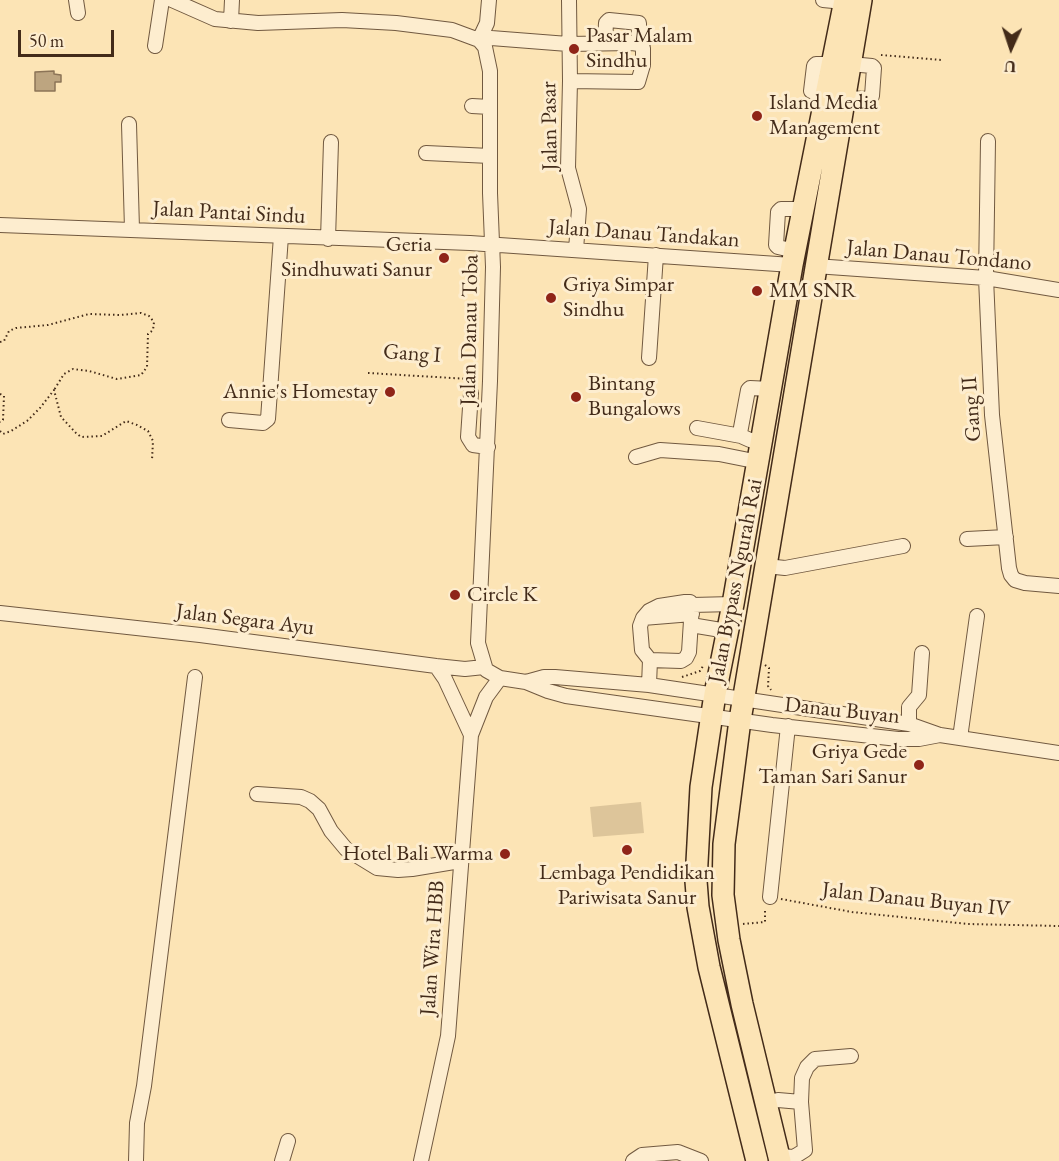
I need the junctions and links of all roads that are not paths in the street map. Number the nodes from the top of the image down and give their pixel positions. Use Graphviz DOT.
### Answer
graph roads {
  1 [pos="162,0"];
  2 [pos="172,0"];
  3 [pos="232,0"];
  4 [pos="489,0"];
  5 [pos="569,0"];
  6 [pos="823,0"];
  7 [pos="850,1"];
  8 [pos="231,21"];
  9 [pos="479,40"];
  10 [pos="604,43"];
  11 [pos="568,44"];
  12 [pos="639,44"];
  13 [pos="154,46"];
  14 [pos="844,60"];
  15 [pos="570,81"];
  16 [pos="835,96"];
  17 [pos="472,106"];
  18 [pos="490,107"];
  19 [pos="129,124"];
  20 [pos="988,141"];
  21 [pos="331,142"];
  22 [pos="426,153"];
  23 [pos="490,156"];
  24 [pos="0,225"];
  25 [pos="132,229"];
  26 [pos="280,237"];
  27 [pos="328,239"];
  28 [pos="493,245"];
  29 [pos="576,250"];
  30 [pos="656,255"];
  31 [pos="793,258"];
  32 [pos="814,266"];
  33 [pos="986,278"];
  34 [pos="1059,290"];
  35 [pos="650,358"];
  36 [pos="771,389"];
  37 [pos="471,393"];
  38 [pos="229,420"];
  39 [pos="697,428"];
  40 [pos="741,436"];
  41 [pos="488,447"];
  42 [pos="760,452"];
  43 [pos="636,457"];
  44 [pos="1006,537"];
  45 [pos="966,539"];
  46 [pos="903,546"];
  47 [pos="765,566"];
  48 [pos="1059,586"];
  49 [pos="734,604"];
  50 [pos="0,614"];
  51 [pos="692,614"];
  52 [pos="977,616"];
  53 [pos="727,631"];
  54 [pos="922,653"];
  55 [pos="650,660"];
  56 [pos="436,666"];
  57 [pos="484,667"];
  58 [pos="195,677"];
  59 [pos="500,678"];
  60 [pos="526,682"];
  61 [pos="649,685"];
  62 [pos="715,694"];
  63 [pos="744,698"];
  64 [pos="711,716"];
  65 [pos="740,720"];
  66 [pos="909,724"];
  67 [pos="788,726"];
  68 [pos="471,735"];
  69 [pos="940,735"];
  70 [pos="960,738"];
  71 [pos="1059,753"];
  72 [pos="257,794"];
  73 [pos="460,861"];
  74 [pos="770,897"];
  75 [pos="742,1004"];
  76 [pos="719,1010"];
  77 [pos="851,1056"];
  78 [pos="801,1102"];
  79 [pos="766,1103"];
  80 [pos="288,1141"];
  81 [pos="780,1159"];
  82 [pos="136,1161"];
  83 [pos="282,1161"];
  84 [pos="421,1161"];
  85 [pos="633,1161"];
  86 [pos="701,1161"];
  87 [pos="757,1161"];
  1 -- 13 [label="street"];
  2 -- 8 [label="street"];
  3 -- 8 [label="street"];
  4 -- 9 [label="street"];
  5 -- 11 [label="street, Jalan Pasar"];
  6 -- 7 [label="street"];
  7 -- 14 [label="highway, Jalan Bypass Ngurah Rai"];
  8 -- 9 [label="street"];
  9 -- 11 [label="street"];
  9 -- 18 [label="street, Jalan Danau Toba"];
  10 -- 11 [label="street"];
  10 -- 12 [label="street"];
  10 -- 12 [label="street"];
  11 -- 15 [label="street, Jalan Pasar"];
  12 -- 15 [label="street"];
  14 -- 16 [label="highway, Jalan Bypass Ngurah Rai"];
  14 -- 16 [label="street"];
  15 -- 29 [label="street, Jalan Pasar"];
  16 -- 31 [label="highway, Jalan Bypass Ngurah Rai"];
  16 -- 32 [label="highway, Jalan Bypass Ngurah Rai"];
  17 -- 18 [label="street"];
  18 -- 23 [label="street, Jalan Danau Toba"];
  19 -- 25 [label="street"];
  20 -- 33 [label="street, Gang II"];
  21 -- 27 [label="street"];
  22 -- 23 [label="street"];
  23 -- 28 [label="street, Jalan Danau Toba"];
  24 -- 25 [label="street, Jalan Pantai Sindu"];
  25 -- 26 [label="street, Jalan Pantai Sindu"];
  26 -- 27 [label="street, Jalan Pantai Sindu"];
  26 -- 38 [label="street"];
  27 -- 28 [label="street, Jalan Pantai Sindu"];
  28 -- 29 [label="street, Jalan Danau Tandakan"];
  28 -- 41 [label="street, Jalan Danau Toba"];
  29 -- 30 [label="street, Jalan Danau Tandakan"];
  30 -- 31 [label="street, Jalan Danau Tandakan"];
  30 -- 35 [label="street"];
  31 -- 36 [label="highway, Jalan Bypass Ngurah Rai"];
  32 -- 33 [label="street, Jalan Danau Tondano"];
  32 -- 47 [label="highway, Jalan Bypass Ngurah Rai"];
  33 -- 34 [label="street, Jalan Danau Tondano"];
  33 -- 44 [label="street, Gang II"];
  36 -- 40 [label="street"];
  36 -- 42 [label="highway, Jalan Bypass Ngurah Rai"];
  37 -- 41 [label="street"];
  39 -- 40 [label="street"];
  40 -- 42 [label="street"];
  41 -- 57 [label="street, Jalan Danau Toba"];
  42 -- 43 [label="street"];
  42 -- 49 [label="highway, Jalan Bypass Ngurah Rai"];
  44 -- 45 [label="street"];
  44 -- 48 [label="street"];
  46 -- 47 [label="street"];
  47 -- 63 [label="highway, Jalan Bypass Ngurah Rai"];
  49 -- 51 [label="street"];
  49 -- 53 [label="highway, Jalan Bypass Ngurah Rai"];
  50 -- 56 [label="street, Jalan Segara Ayu"];
  51 -- 53 [label="street"];
  51 -- 55 [label="street"];
  51 -- 55 [label="street"];
  52 -- 70 [label="street"];
  53 -- 62 [label="highway, Jalan Bypass Ngurah Rai"];
  54 -- 66 [label="street"];
  55 -- 61 [label="street"];
  56 -- 57 [label="street, Jalan Segara Ayu"];
  56 -- 68 [label="street, Jalan Wira HBB"];
  57 -- 59 [label="street"];
  58 -- 82 [label="street"];
  59 -- 60 [label="street"];
  59 -- 68 [label="street, Jalan Wira HBB"];
  60 -- 61 [label="street"];
  60 -- 64 [label="street"];
  61 -- 62 [label="street"];
  62 -- 63 [label="street"];
  62 -- 64 [label="highway, Jalan Bypass Ngurah Rai"];
  63 -- 65 [label="highway, Jalan Bypass Ngurah Rai"];
  63 -- 66 [label="street, Danau Buyan"];
  64 -- 65 [label="street"];
  64 -- 76 [label="highway, Jalan Bypass Ngurah Rai"];
  65 -- 67 [label="street, Danau Buyan"];
  65 -- 75 [label="highway, Jalan Bypass Ngurah Rai"];
  66 -- 69 [label="street, Danau Buyan"];
  67 -- 69 [label="street, Danau Buyan"];
  67 -- 74 [label="street"];
  68 -- 73 [label="street, Jalan Wira HBB"];
  69 -- 70 [label="street, Danau Buyan"];
  70 -- 71 [label="street, Danau Buyan"];
  72 -- 73 [label="street"];
  73 -- 84 [label="street, Jalan Wira HBB"];
  75 -- 76 [label="highway"];
  75 -- 79 [label="highway, Jalan Bypass Ngurah Rai"];
  76 -- 87 [label="highway, Jalan Bypass Ngurah Rai"];
  77 -- 78 [label="street"];
  78 -- 79 [label="street"];
  78 -- 81 [label="street"];
  79 -- 81 [label="highway, Jalan Bypass Ngurah Rai"];
  80 -- 83 [label="street"];
  85 -- 86 [label="street"];
}
